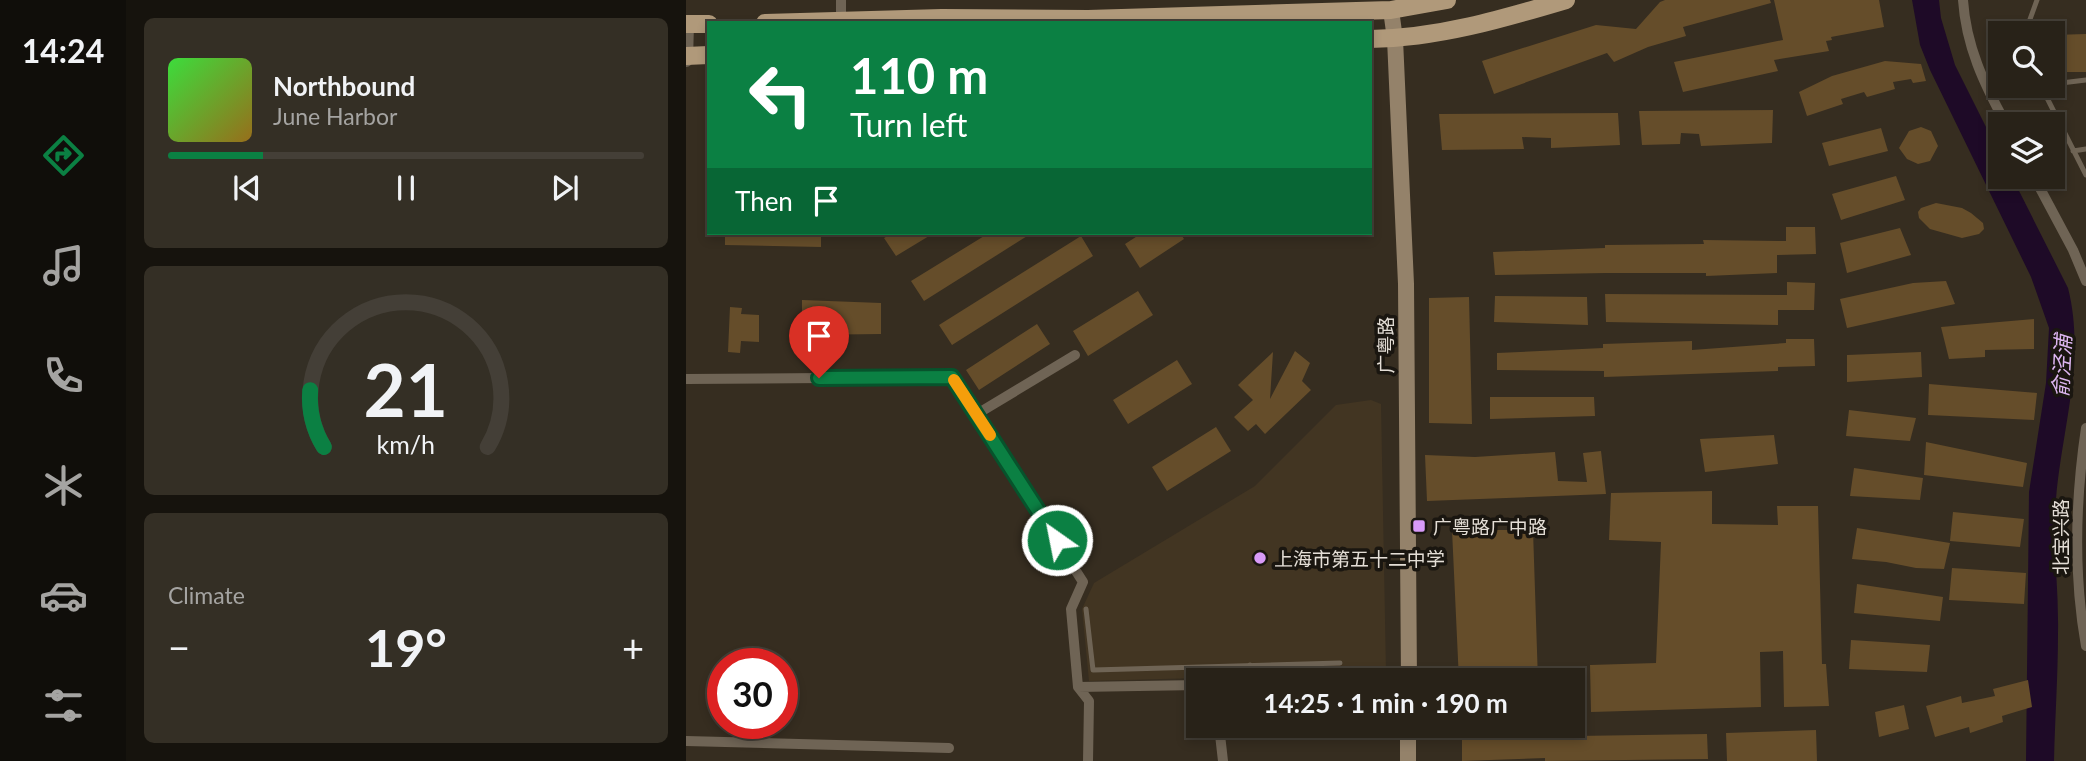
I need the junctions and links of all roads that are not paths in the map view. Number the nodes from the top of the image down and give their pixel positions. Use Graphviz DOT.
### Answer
graph roads {
  1 [pos="841,0"];
  2 [pos="1447,0"];
  3 [pos="1566,0"];
  4 [pos="1963,0"];
  5 [pos="2037,0"];
  6 [pos="1390,5"];
  7 [pos="841,21"];
  8 [pos="923,21"];
  9 [pos="2029,21"];
  10 [pos="687,24"];
  11 [pos="707,24"];
  12 [pos="1395,39"];
  13 [pos="1372,40"];
  14 [pos="707,55"];
  15 [pos="686,58"];
  16 [pos="2086,80"];
  17 [pos="2065,83"];
  18 [pos="2046,98"];
  19 [pos="2000,112"];
  20 [pos="2086,149"];
  21 [pos="2073,150"];
  22 [pos="2086,175"];
  23 [pos="2040,189"];
  24 [pos="2086,281"];
  25 [pos="1075,355"];
  26 [pos="686,379"];
  27 [pos="977,414"];
  28 [pos="2086,428"];
  29 [pos="2081,574"];
  30 [pos="1086,608"];
  31 [pos="2086,646"];
  32 [pos="1340,663"];
  33 [pos="1250,665"];
  34 [pos="1409,668"];
  35 [pos="1186,685"];
  36 [pos="1078,687"];
  37 [pos="1220,738"];
  38 [pos="1408,738"];
  39 [pos="686,741"];
  40 [pos="949,748"];
  41 [pos="1087,761"];
  42 [pos="1223,761"];
  43 [pos="1408,761"];
  1 -- 7 [label="street"];
  2 -- 6 [label="main road"];
  3 -- 12 [label="main road"];
  4 -- 19 [label="street"];
  5 -- 9 [label="lane"];
  6 -- 8 [label="main road"];
  6 -- 12 [label="main road, 广粤路"];
  10 -- 11 [label="main road"];
  10 -- 15 [label="street"];
  12 -- 13 [label="main road"];
  12 -- 34 [label="main road, 广粤路"];
  14 -- 15 [label="main road"];
  16 -- 17 [label="lane"];
  18 -- 21 [label="lane"];
  20 -- 21 [label="lane"];
  21 -- 22 [label="lane"];
  23 -- 24 [label="street"];
  25 -- 27 [label="street"];
  26 -- 27 [label="street"];
  27 -- 36 [label="street"];
  28 -- 29 [label="street, 北宝兴路"];
  29 -- 31 [label="street, 北宝兴路"];
  30 -- 33 [label="lane"];
  32 -- 33 [label="lane"];
  35 -- 36 [label="street"];
  36 -- 41 [label="street"];
  37 -- 42 [label="street"];
  38 -- 43 [label="main road"];
  39 -- 40 [label="street"];
}
